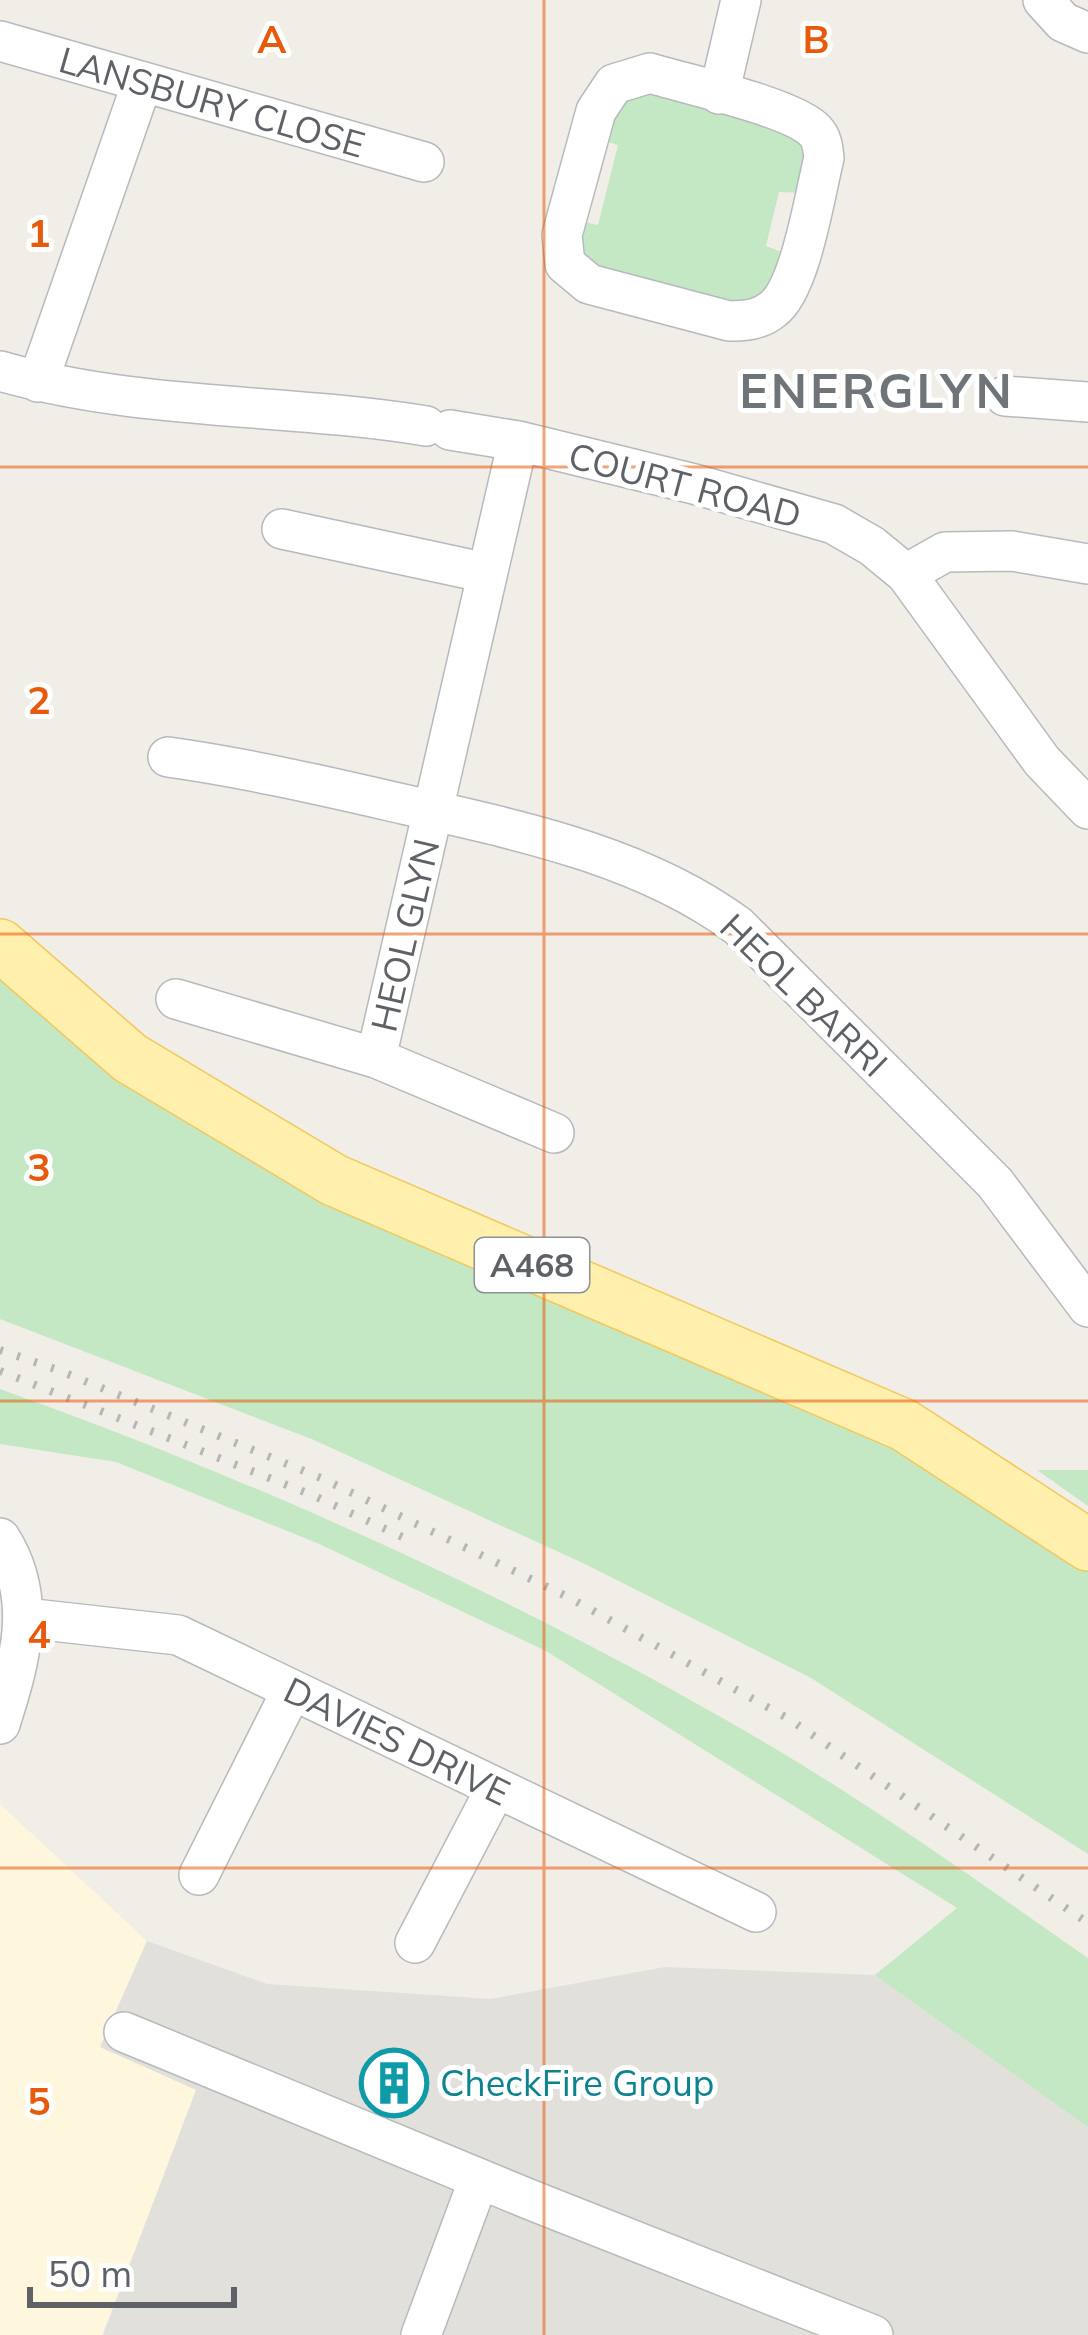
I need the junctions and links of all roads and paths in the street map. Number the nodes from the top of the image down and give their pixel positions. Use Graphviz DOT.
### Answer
graph roads {
  1 [pos="741,0"];
  2 [pos="1043,0"];
  3 [pos="1088,33"];
  4 [pos="0,41"];
  5 [pos="142,83"];
  6 [pos="719,94"];
  7 [pos="424,162"];
  8 [pos="0,371"];
  9 [pos="38,382"];
  10 [pos="1006,395"];
  11 [pos="1088,402"];
  12 [pos="518,441"];
  13 [pos="283,529"];
  14 [pos="1088,564"];
  15 [pos="487,573"];
  16 [pos="906,574"];
  17 [pos="168,758"];
  18 [pos="1088,809"];
  19 [pos="434,811"];
  20 [pos="0,945"];
  21 [pos="176,999"];
  22 [pos="376,1058"];
  23 [pos="554,1133"];
  24 [pos="1088,1307"];
  25 [pos="0,1538"];
  26 [pos="1088,1545"];
  27 [pos="25,1618"];
  28 [pos="292,1690"];
  29 [pos="3,1707"];
  30 [pos="496,1789"];
  31 [pos="199,1875"];
  32 [pos="756,1912"];
  33 [pos="416,1943"];
  34 [pos="124,2032"];
  35 [pos="479,2179"];
  36 [pos="422,2335"];
  37 [pos="873,2335"];
  1 -- 6 [label="street"];
  2 -- 3 [label="street"];
  4 -- 5 [label="street, LANSBURY CLOSE"];
  5 -- 7 [label="street, LANSBURY CLOSE"];
  5 -- 9 [label="street"];
  6 -- 6 [label="street"];
  8 -- 9 [label="street, COURT ROAD"];
  9 -- 12 [label="street, COURT ROAD"];
  10 -- 11 [label="street"];
  12 -- 15 [label="street"];
  12 -- 16 [label="street, COURT ROAD"];
  13 -- 15 [label="street"];
  14 -- 16 [label="street"];
  15 -- 19 [label="street"];
  16 -- 18 [label="street, COURT ROAD"];
  17 -- 19 [label="street, HEOL BARRI"];
  19 -- 22 [label="street, HEOL GLYN"];
  19 -- 24 [label="street, HEOL BARRI"];
  20 -- 26 [label="main road, A468"];
  21 -- 22 [label="street, HEOL GLYN"];
  22 -- 23 [label="street, HEOL GLYN"];
  25 -- 27 [label="street"];
  27 -- 28 [label="street, DAVIES DRIVE"];
  27 -- 29 [label="street"];
  28 -- 30 [label="street, DAVIES DRIVE"];
  28 -- 31 [label="street"];
  30 -- 32 [label="street, DAVIES DRIVE"];
  30 -- 33 [label="street"];
  34 -- 35 [label="street"];
  35 -- 36 [label="street"];
  35 -- 37 [label="street"];
}
